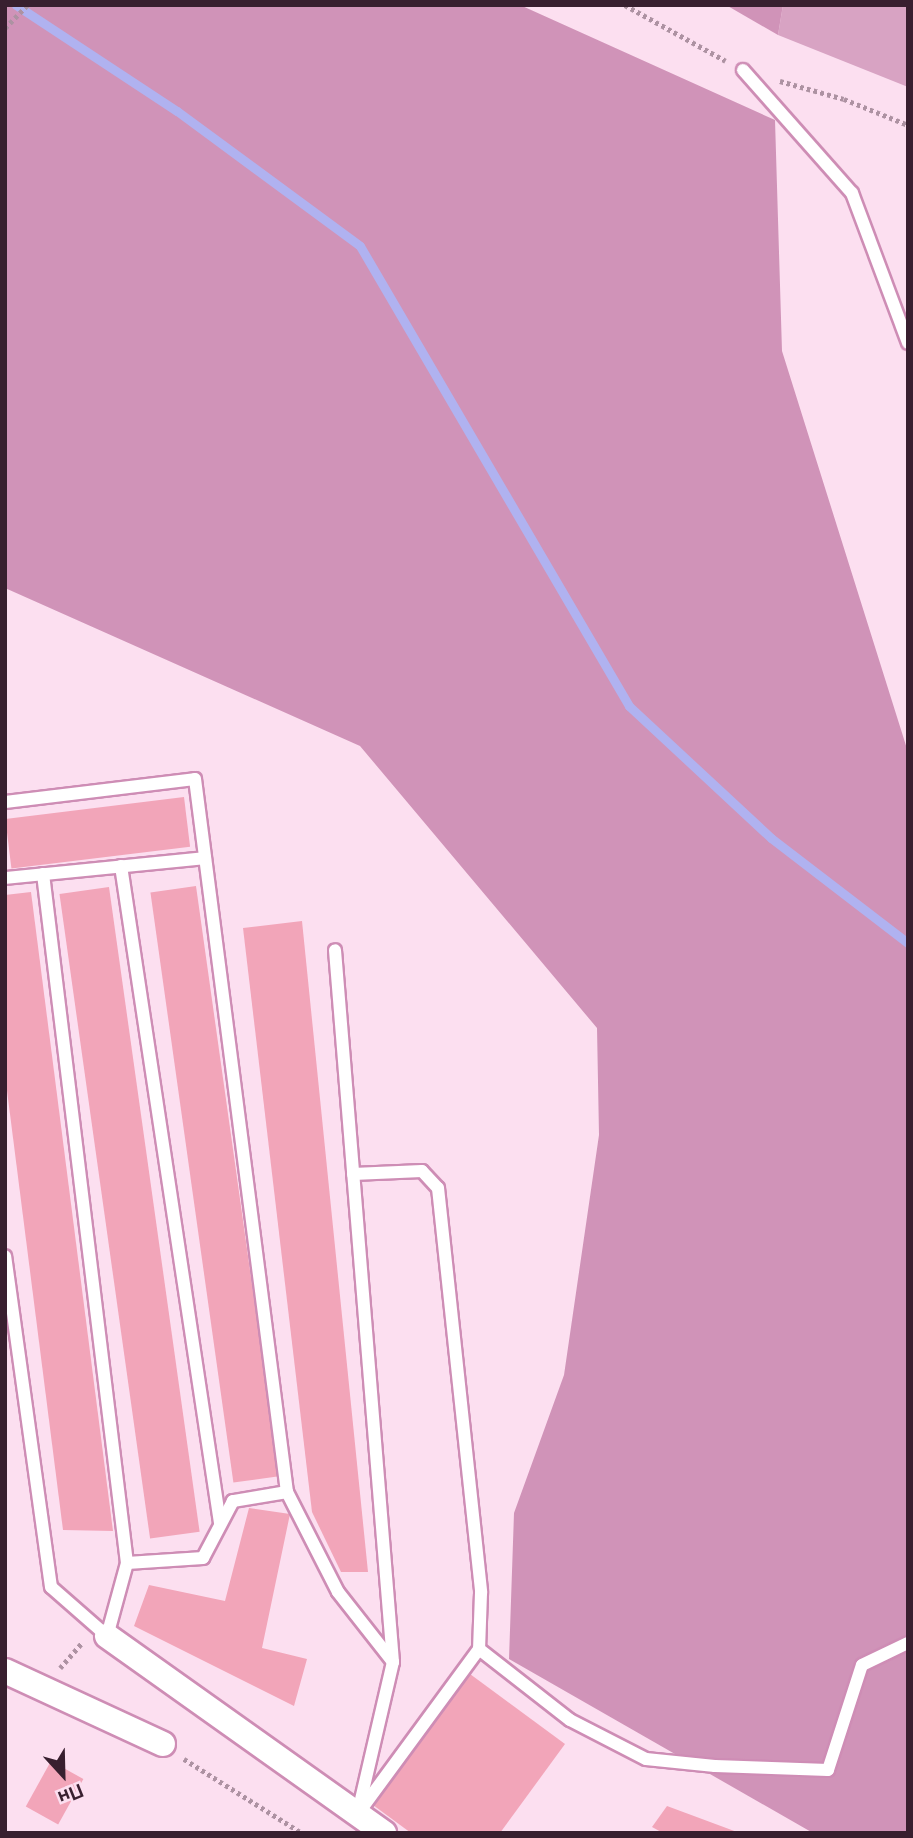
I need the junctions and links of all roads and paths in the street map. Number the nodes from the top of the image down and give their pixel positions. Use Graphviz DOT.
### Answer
graph roads {
  1 [pos="27,5"];
  2 [pos="5,28"];
  3 [pos="743,70"];
  4 [pos="908,343"];
  5 [pos="5,802"];
  6 [pos="205,858"];
  7 [pos="121,866"];
  8 [pos="43,874"];
  9 [pos="5,878"];
  10 [pos="335,950"];
  11 [pos="353,1174"];
  12 [pos="5,1255"];
  13 [pos="287,1492"];
  14 [pos="220,1523"];
  15 [pos="127,1563"];
  16 [pos="102,1631"];
  17 [pos="908,1643"];
  18 [pos="479,1649"];
  19 [pos="393,1661"];
  20 [pos="5,1671"];
  21 [pos="43,1688"];
  22 [pos="163,1744"];
  23 [pos="358,1814"];
  24 [pos="302,1833"];
  25 [pos="384,1833"];
  1 -- 2 [label="path"];
  3 -- 4 [label="lane"];
  5 -- 6 [label="lane"];
  6 -- 7 [label="lane"];
  6 -- 13 [label="lane"];
  7 -- 8 [label="lane"];
  7 -- 14 [label="lane"];
  8 -- 9 [label="lane"];
  8 -- 15 [label="lane"];
  10 -- 11 [label="lane"];
  11 -- 18 [label="lane"];
  11 -- 19 [label="lane"];
  12 -- 16 [label="lane"];
  13 -- 14 [label="lane"];
  13 -- 19 [label="lane"];
  14 -- 15 [label="lane"];
  15 -- 16 [label="lane"];
  16 -- 21 [label="path"];
  16 -- 23 [label="street"];
  17 -- 18 [label="lane"];
  18 -- 23 [label="lane"];
  19 -- 23 [label="lane"];
  20 -- 21 [label="street"];
  21 -- 22 [label="street"];
  22 -- 24 [label="path"];
  23 -- 25 [label="street"];
}
